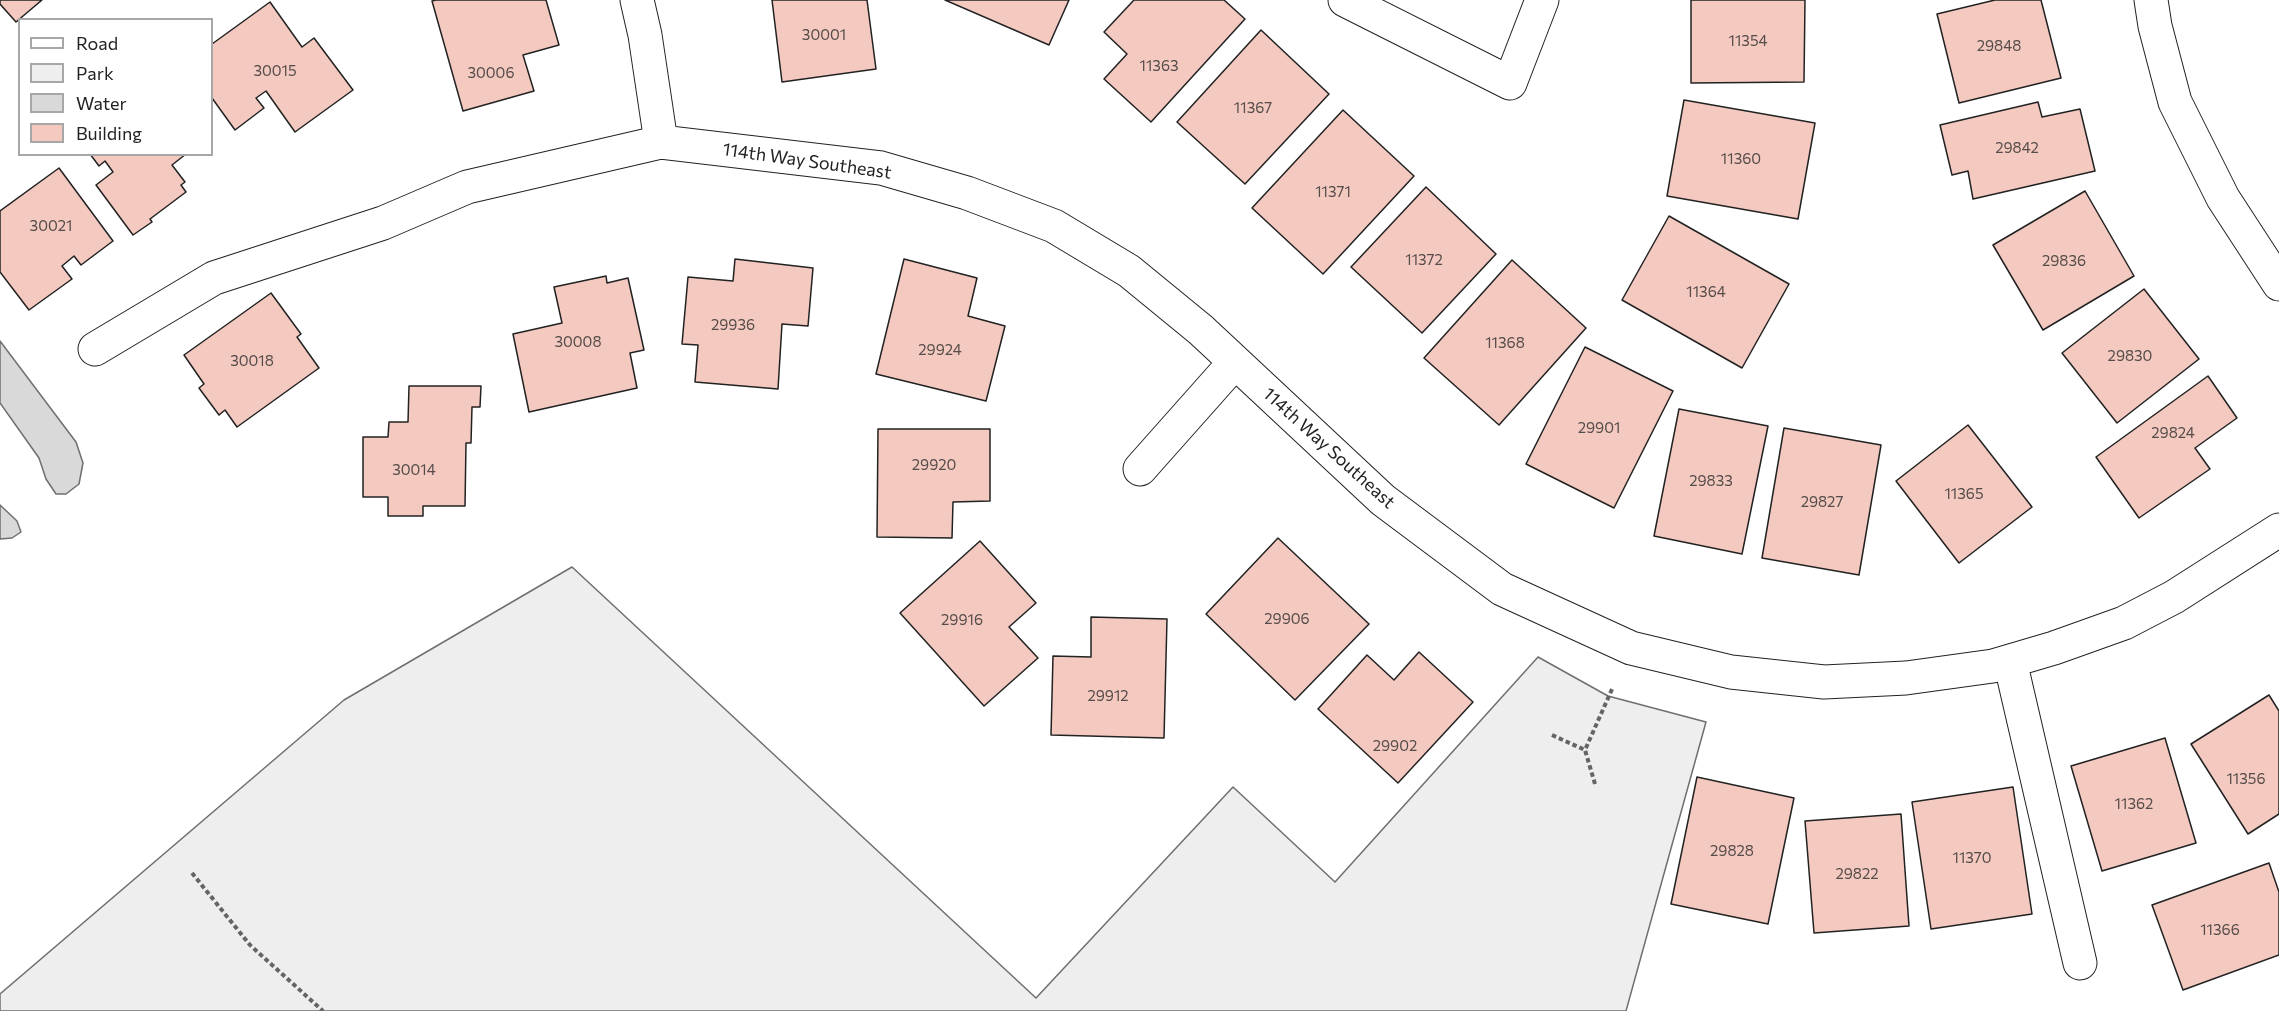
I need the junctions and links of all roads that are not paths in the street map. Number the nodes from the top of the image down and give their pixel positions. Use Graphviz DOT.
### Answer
graph roads {
  1 [pos="637,0"];
  2 [pos="1345,0"];
  3 [pos="1542,0"];
  4 [pos="2151,0"];
  5 [pos="661,142"];
  6 [pos="2279,284"];
  7 [pos="96,349"];
  8 [pos="1235,362"];
  9 [pos="1140,469"];
  10 [pos="2279,530"];
  11 [pos="2010,661"];
  12 [pos="2080,963"];
  1 -- 5 [label="street"];
  2 -- 3 [label="street"];
  4 -- 6 [label="street"];
  5 -- 7 [label="street, 114th Way Southeast"];
  5 -- 8 [label="street, 114th Way Southeast"];
  8 -- 9 [label="street"];
  8 -- 11 [label="street, 114th Way Southeast"];
  10 -- 11 [label="street, 114th Way Southeast"];
  11 -- 12 [label="street"];
}
